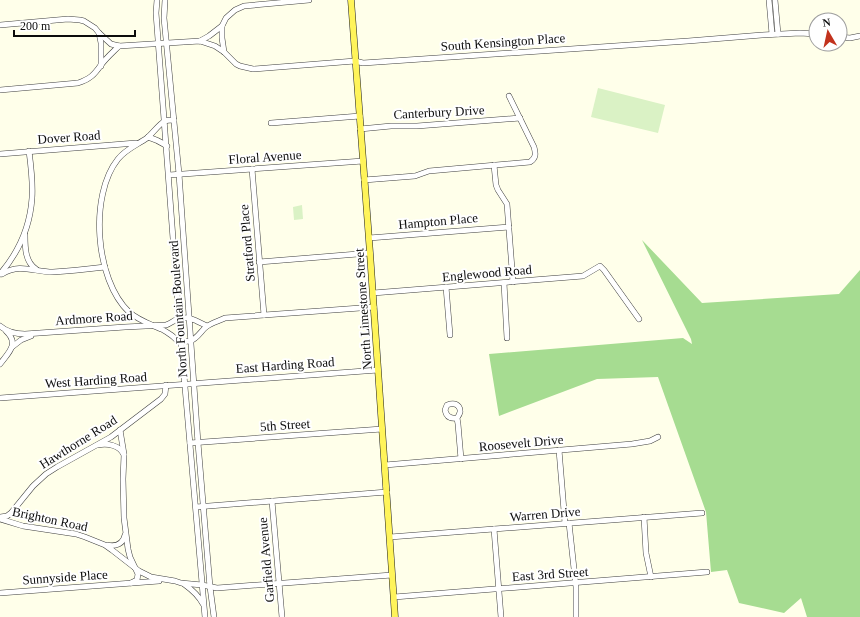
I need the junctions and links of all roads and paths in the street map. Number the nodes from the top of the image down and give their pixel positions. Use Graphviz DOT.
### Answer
graph roads {
  1 [pos="157,0"];
  2 [pos="165,0"];
  3 [pos="309,0"];
  4 [pos="351,0"];
  5 [pos="769,0"];
  6 [pos="775,0"];
  7 [pos="0,25"];
  8 [pos="222,26"];
  9 [pos="99,33"];
  10 [pos="775,34"];
  11 [pos="808,34"];
  12 [pos="860,36"];
  13 [pos="848,38"];
  14 [pos="200,41"];
  15 [pos="167,43"];
  16 [pos="158,44"];
  17 [pos="119,46"];
  18 [pos="224,52"];
  19 [pos="355,61"];
  20 [pos="101,66"];
  21 [pos="0,90"];
  22 [pos="509,96"];
  23 [pos="360,116"];
  24 [pos="520,118"];
  25 [pos="174,120"];
  26 [pos="165,121"];
  27 [pos="271,123"];
  28 [pos="360,129"];
  29 [pos="148,137"];
  30 [pos="139,143"];
  31 [pos="109,146"];
  32 [pos="167,146"];
  33 [pos="29,151"];
  34 [pos="0,154"];
  35 [pos="117,159"];
  36 [pos="363,161"];
  37 [pos="494,165"];
  38 [pos="252,169"];
  39 [pos="179,174"];
  40 [pos="169,175"];
  41 [pos="364,180"];
  42 [pos="509,227"];
  43 [pos="26,232"];
  44 [pos="369,238"];
  45 [pos="370,253"];
  46 [pos="259,262"];
  47 [pos="105,267"];
  48 [pos="38,271"];
  49 [pos="0,275"];
  50 [pos="504,282"];
  51 [pos="513,282"];
  52 [pos="446,287"];
  53 [pos="373,293"];
  54 [pos="374,307"];
  55 [pos="264,315"];
  56 [pos="180,318"];
  57 [pos="189,318"];
  58 [pos="639,319"];
  59 [pos="154,326"];
  60 [pos="207,326"];
  61 [pos="2,328"];
  62 [pos="36,334"];
  63 [pos="450,335"];
  64 [pos="507,338"];
  65 [pos="192,340"];
  66 [pos="181,341"];
  67 [pos="10,350"];
  68 [pos="0,364"];
  69 [pos="378,370"];
  70 [pos="194,383"];
  71 [pos="185,384"];
  72 [pos="166,385"];
  73 [pos="0,398"];
  74 [pos="456,418"];
  75 [pos="382,429"];
  76 [pos="120,430"];
  77 [pos="658,437"];
  78 [pos="190,443"];
  79 [pos="198,443"];
  80 [pos="93,447"];
  81 [pos="559,450"];
  82 [pos="124,455"];
  83 [pos="461,459"];
  84 [pos="385,465"];
  85 [pos="387,492"];
  86 [pos="272,501"];
  87 [pos="204,506"];
  88 [pos="196,507"];
  89 [pos="702,513"];
  90 [pos="644,517"];
  91 [pos="0,518"];
  92 [pos="567,523"];
  93 [pos="494,529"];
  94 [pos="125,532"];
  95 [pos="390,537"];
  96 [pos="105,545"];
  97 [pos="135,567"];
  98 [pos="707,572"];
  99 [pos="392,575"];
  100 [pos="651,577"];
  101 [pos="167,580"];
  102 [pos="131,583"];
  103 [pos="181,583"];
  104 [pos="576,583"];
  105 [pos="279,584"];
  106 [pos="202,585"];
  107 [pos="210,588"];
  108 [pos="499,588"];
  109 [pos="0,593"];
  110 [pos="394,597"];
  111 [pos="204,606"];
  112 [pos="205,617"];
  113 [pos="214,617"];
  114 [pos="282,617"];
  115 [pos="395,617"];
  116 [pos="501,617"];
  117 [pos="576,617"];
  1 -- 16 [label="street, North Fountain Boulevard"];
  2 -- 15 [label="street, North Fountain Boulevard"];
  3 -- 8 [label="street"];
  4 -- 19 [label="main road, North Limestone Street"];
  5 -- 10 [label="street"];
  6 -- 10 [label="street"];
  7 -- 9 [label="street"];
  8 -- 14 [label="street"];
  8 -- 18 [label="street"];
  9 -- 17 [label="street"];
  9 -- 20 [label="street"];
  10 -- 11 [label="street, South Kensington Place"];
  10 -- 19 [label="street, South Kensington Place"];
  12 -- 13 [label="street"];
  14 -- 15 [label="street"];
  14 -- 18 [label="street, South Kensington Place"];
  15 -- 16 [label="street"];
  15 -- 25 [label="street, North Fountain Boulevard"];
  16 -- 17 [label="street"];
  16 -- 26 [label="street, North Fountain Boulevard"];
  17 -- 20 [label="street"];
  18 -- 19 [label="street, South Kensington Place"];
  19 -- 23 [label="main road, North Limestone Street"];
  20 -- 21 [label="street"];
  22 -- 24 [label="street"];
  23 -- 27 [label="street"];
  23 -- 28 [label="main road, North Limestone Street"];
  24 -- 28 [label="street, Canterbury Drive"];
  24 -- 37 [label="street"];
  25 -- 26 [label="street"];
  25 -- 39 [label="street, North Fountain Boulevard"];
  26 -- 29 [label="street"];
  26 -- 32 [label="street, North Fountain Boulevard"];
  28 -- 36 [label="main road, North Limestone Street"];
  29 -- 30 [label="street"];
  29 -- 32 [label="street"];
  30 -- 31 [label="street, Dover Road"];
  30 -- 35 [label="street"];
  31 -- 33 [label="street, Dover Road"];
  31 -- 35 [label="street"];
  32 -- 40 [label="street, North Fountain Boulevard"];
  33 -- 34 [label="street, Dover Road"];
  33 -- 43 [label="street"];
  35 -- 47 [label="street"];
  36 -- 38 [label="street, Floral Avenue"];
  36 -- 41 [label="main road, North Limestone Street"];
  37 -- 41 [label="street"];
  37 -- 42 [label="street"];
  38 -- 39 [label="street, Floral Avenue"];
  38 -- 46 [label="street, Stratford Place"];
  39 -- 40 [label="street, Floral Avenue"];
  39 -- 57 [label="street, North Fountain Boulevard"];
  40 -- 56 [label="street, North Fountain Boulevard"];
  41 -- 44 [label="main road, North Limestone Street"];
  42 -- 44 [label="street, Hampton Place"];
  42 -- 51 [label="street"];
  43 -- 48 [label="street"];
  43 -- 49 [label="street"];
  44 -- 45 [label="main road, North Limestone Street"];
  45 -- 46 [label="street"];
  45 -- 53 [label="main road, North Limestone Street"];
  46 -- 55 [label="street, Stratford Place"];
  47 -- 48 [label="street"];
  47 -- 59 [label="street"];
  48 -- 49 [label="street"];
  50 -- 51 [label="street, Englewood Road"];
  50 -- 52 [label="street, Englewood Road"];
  50 -- 64 [label="street"];
  51 -- 58 [label="street, Englewood Road"];
  52 -- 53 [label="street, Englewood Road"];
  52 -- 63 [label="street"];
  53 -- 54 [label="main road, North Limestone Street"];
  54 -- 55 [label="street"];
  54 -- 69 [label="main road, North Limestone Street"];
  55 -- 60 [label="street"];
  56 -- 57 [label="street, Ardmore Road"];
  56 -- 59 [label="street, Ardmore Road"];
  56 -- 66 [label="street, North Fountain Boulevard"];
  57 -- 60 [label="street"];
  57 -- 65 [label="street, North Fountain Boulevard"];
  59 -- 62 [label="street, Ardmore Road"];
  59 -- 66 [label="street"];
  60 -- 65 [label="street"];
  61 -- 62 [label="street, Ardmore Road"];
  61 -- 67 [label="street"];
  62 -- 67 [label="street"];
  65 -- 66 [label="street"];
  65 -- 70 [label="street, North Fountain Boulevard"];
  66 -- 71 [label="street, North Fountain Boulevard"];
  67 -- 68 [label="street"];
  69 -- 70 [label="street, East Harding Road"];
  69 -- 75 [label="main road, North Limestone Street"];
  70 -- 71 [label="street, West Harding Road"];
  70 -- 79 [label="street, North Fountain Boulevard"];
  71 -- 72 [label="street, West Harding Road"];
  71 -- 78 [label="street, North Fountain Boulevard"];
  72 -- 73 [label="street, West Harding Road"];
  72 -- 76 [label="street, Hawthorne Road"];
  74 -- 83 [label="street"];
  75 -- 79 [label="street, 5th Street"];
  75 -- 84 [label="main road, North Limestone Street"];
  76 -- 80 [label="street, Hawthorne Road"];
  76 -- 82 [label="street"];
  77 -- 81 [label="street, Roosevelt Drive"];
  78 -- 79 [label="street, 5th Street"];
  78 -- 88 [label="street, North Fountain Boulevard"];
  79 -- 87 [label="street, North Fountain Boulevard"];
  80 -- 82 [label="street"];
  80 -- 91 [label="street, Hawthorne Road"];
  81 -- 83 [label="street, Roosevelt Drive"];
  81 -- 92 [label="street"];
  82 -- 94 [label="street"];
  83 -- 84 [label="street, Roosevelt Drive"];
  84 -- 85 [label="main road, North Limestone Street"];
  85 -- 86 [label="street"];
  85 -- 95 [label="main road, North Limestone Street"];
  86 -- 87 [label="street"];
  86 -- 105 [label="street, Garfield Avenue"];
  87 -- 88 [label="street"];
  87 -- 107 [label="street, North Fountain Boulevard"];
  88 -- 106 [label="street, North Fountain Boulevard"];
  89 -- 90 [label="street, Warren Drive"];
  90 -- 92 [label="street, Warren Drive"];
  90 -- 100 [label="street"];
  91 -- 96 [label="street, Brighton Road"];
  92 -- 93 [label="street, Warren Drive"];
  92 -- 104 [label="street"];
  93 -- 95 [label="street, Warren Drive"];
  93 -- 108 [label="street"];
  94 -- 96 [label="street"];
  94 -- 97 [label="street"];
  95 -- 99 [label="main road, North Limestone Street"];
  96 -- 97 [label="street, Brighton Road"];
  97 -- 101 [label="street, Brighton Road"];
  97 -- 102 [label="street"];
  98 -- 100 [label="street, East 3rd Street"];
  99 -- 105 [label="street"];
  99 -- 110 [label="main road, North Limestone Street"];
  100 -- 104 [label="street, East 3rd Street"];
  101 -- 102 [label="street, Sunnyside Place"];
  101 -- 103 [label="street, Brighton Road"];
  102 -- 109 [label="street, Sunnyside Place"];
  103 -- 106 [label="street, Brighton Road"];
  103 -- 111 [label="street"];
  104 -- 108 [label="street, East 3rd Street"];
  104 -- 117 [label="street"];
  105 -- 107 [label="street"];
  105 -- 114 [label="street, Garfield Avenue"];
  106 -- 107 [label="street"];
  106 -- 111 [label="street, North Fountain Boulevard"];
  107 -- 113 [label="street, North Fountain Boulevard"];
  108 -- 110 [label="street, East 3rd Street"];
  108 -- 116 [label="street"];
  110 -- 115 [label="main road, North Limestone Street"];
  111 -- 112 [label="street, North Fountain Boulevard"];
}
